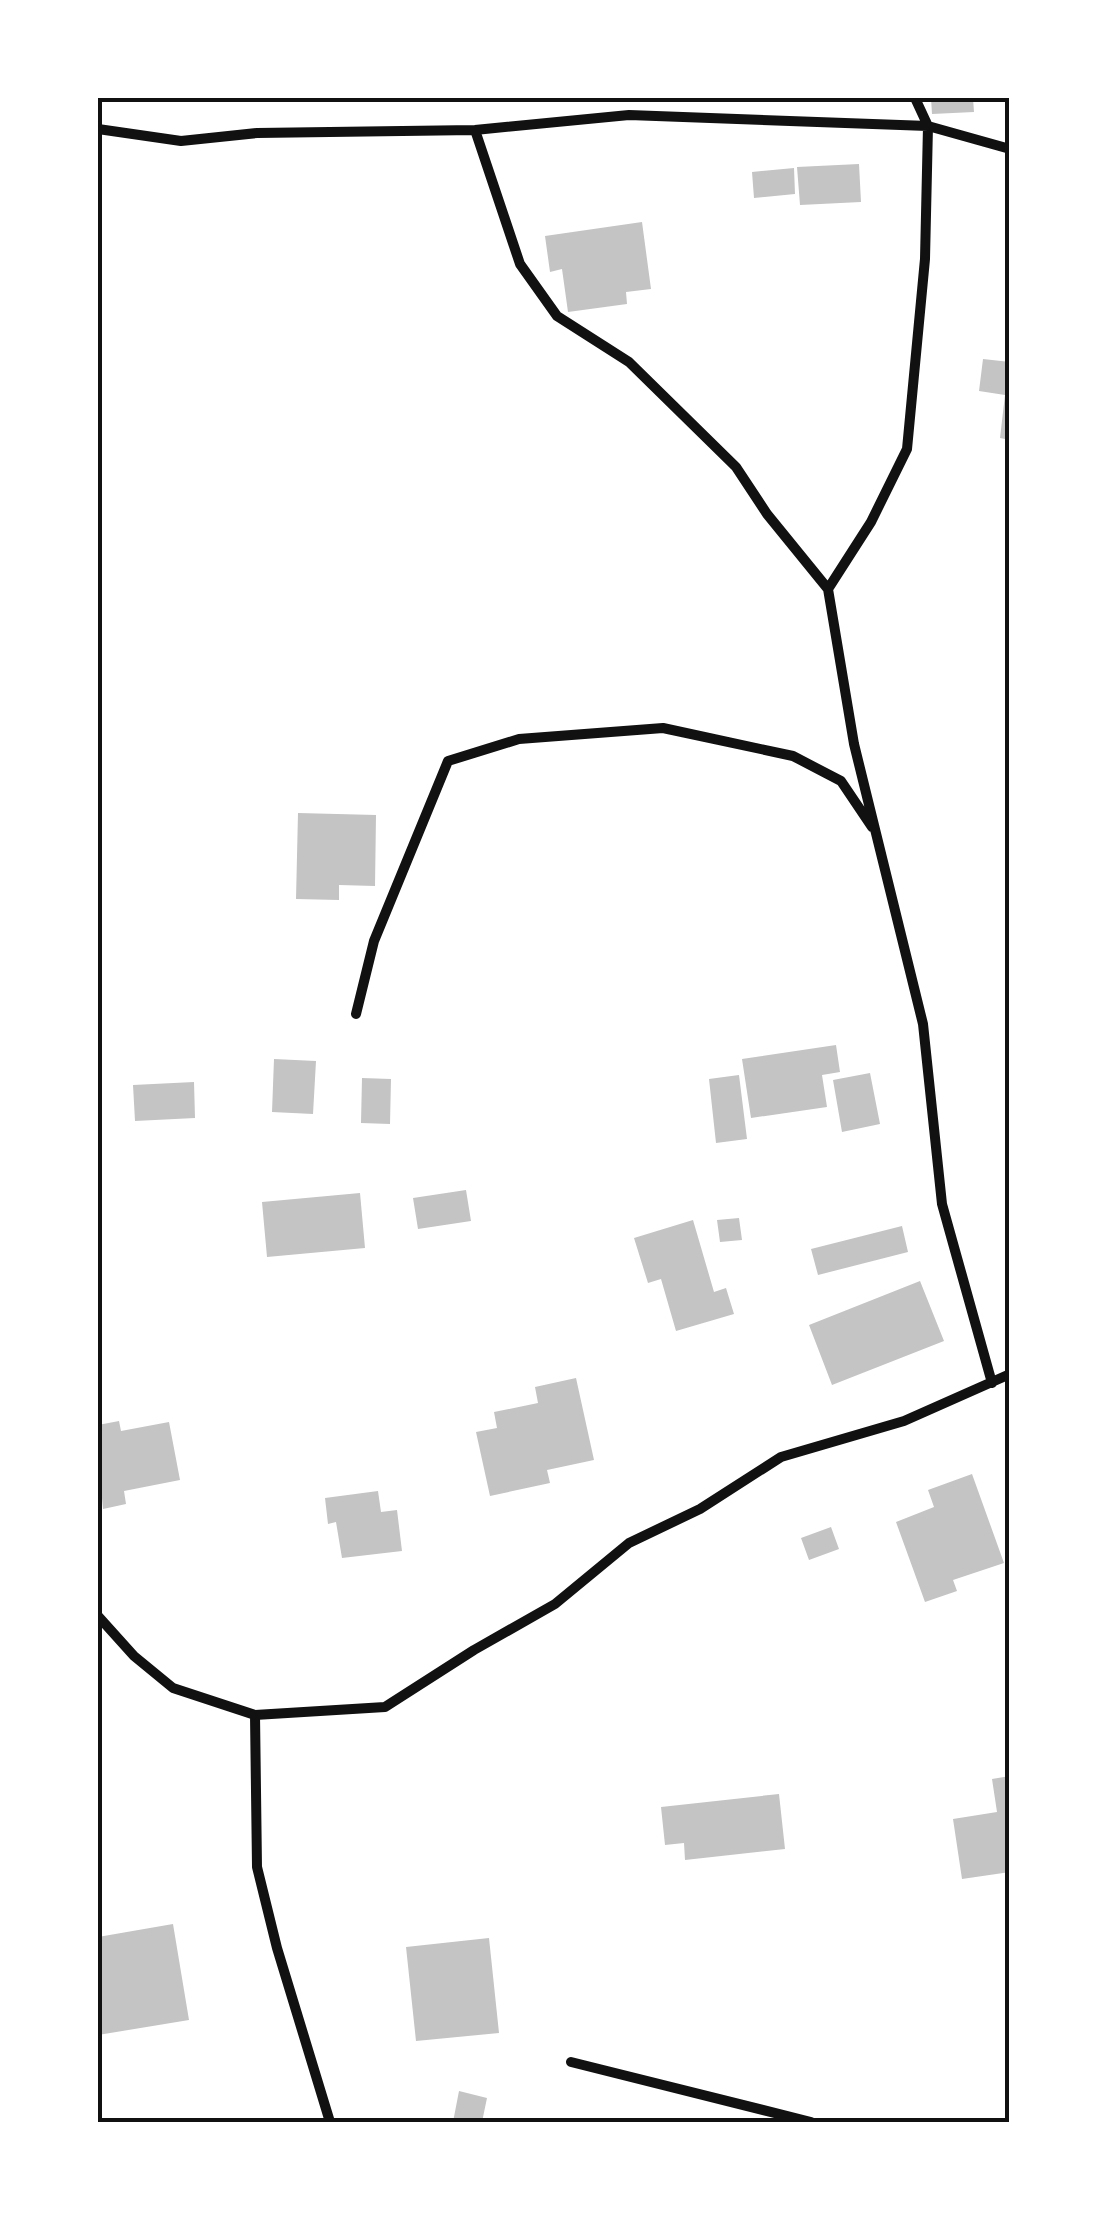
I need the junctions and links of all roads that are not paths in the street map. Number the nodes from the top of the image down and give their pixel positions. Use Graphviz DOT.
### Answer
graph roads {
  1 [pos="915,98"];
  2 [pos="928,126"];
  3 [pos="98,130"];
  4 [pos="476,130"];
  5 [pos="1010,150"];
  6 [pos="828,589"];
  7 [pos="876,832"];
  8 [pos="356,1014"];
  9 [pos="1010,1374"];
  10 [pos="992,1383"];
  11 [pos="98,1616"];
  12 [pos="256,1715"];
  13 [pos="571,2062"];
  14 [pos="330,2122"];
  15 [pos="811,2122"];
  1 -- 2 [label="street"];
  2 -- 4 [label="street"];
  2 -- 5 [label="street"];
  2 -- 6 [label="street"];
  3 -- 4 [label="street"];
  4 -- 6 [label="street"];
  6 -- 7 [label="street"];
  7 -- 8 [label="street"];
  7 -- 10 [label="street"];
  9 -- 10 [label="street"];
  10 -- 12 [label="street"];
  11 -- 12 [label="street"];
  12 -- 14 [label="street"];
  13 -- 15 [label="street"];
}
